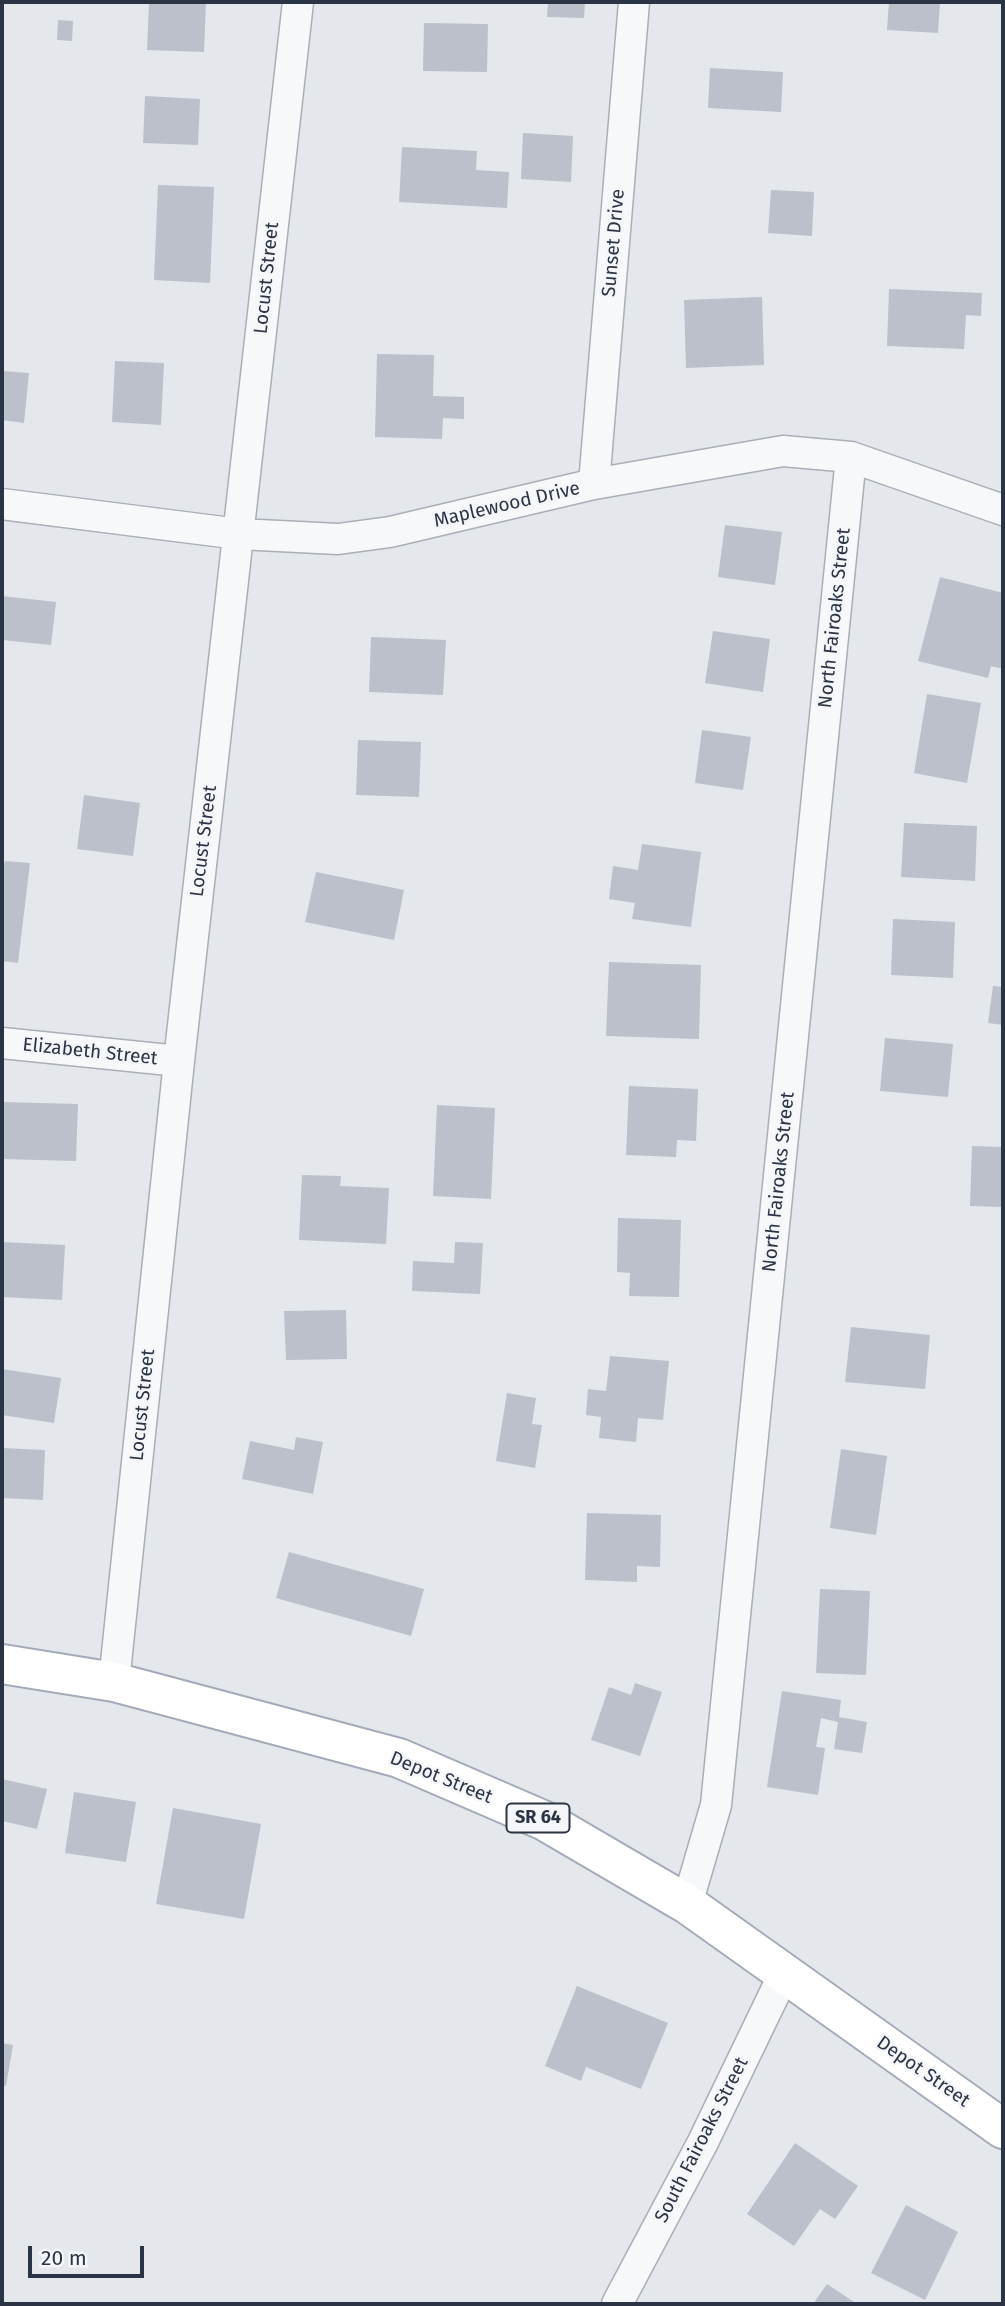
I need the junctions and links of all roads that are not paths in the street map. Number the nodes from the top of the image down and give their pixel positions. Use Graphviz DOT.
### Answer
graph roads {
  1 [pos="299,2"];
  2 [pos="634,2"];
  3 [pos="851,457"];
  4 [pos="594,484"];
  5 [pos="2,504"];
  6 [pos="1003,510"];
  7 [pos="239,534"];
  8 [pos="2,1043"];
  9 [pos="179,1060"];
  10 [pos="2,1664"];
  11 [pos="114,1682"];
  12 [pos="687,1904"];
  13 [pos="784,1974"];
  14 [pos="1003,2129"];
  15 [pos="617,2304"];
  1 -- 7 [label="street, Locust Street"];
  2 -- 4 [label="street, Sunset Drive"];
  3 -- 4 [label="street, Maplewood Drive"];
  3 -- 6 [label="street, Maplewood Drive"];
  3 -- 12 [label="street, North Fairoaks Street"];
  4 -- 7 [label="street, Maplewood Drive"];
  5 -- 7 [label="street, Maplewood Drive"];
  7 -- 9 [label="street, Locust Street"];
  8 -- 9 [label="street, Elizabeth Street"];
  9 -- 11 [label="street, Locust Street"];
  10 -- 11 [label="main road, Depot Street / SR 64"];
  11 -- 12 [label="main road, Depot Street / SR 64"];
  12 -- 13 [label="main road, Depot Street / SR 64"];
  13 -- 14 [label="main road, Depot Street / SR 64"];
  13 -- 15 [label="street, South Fairoaks Street"];
}
